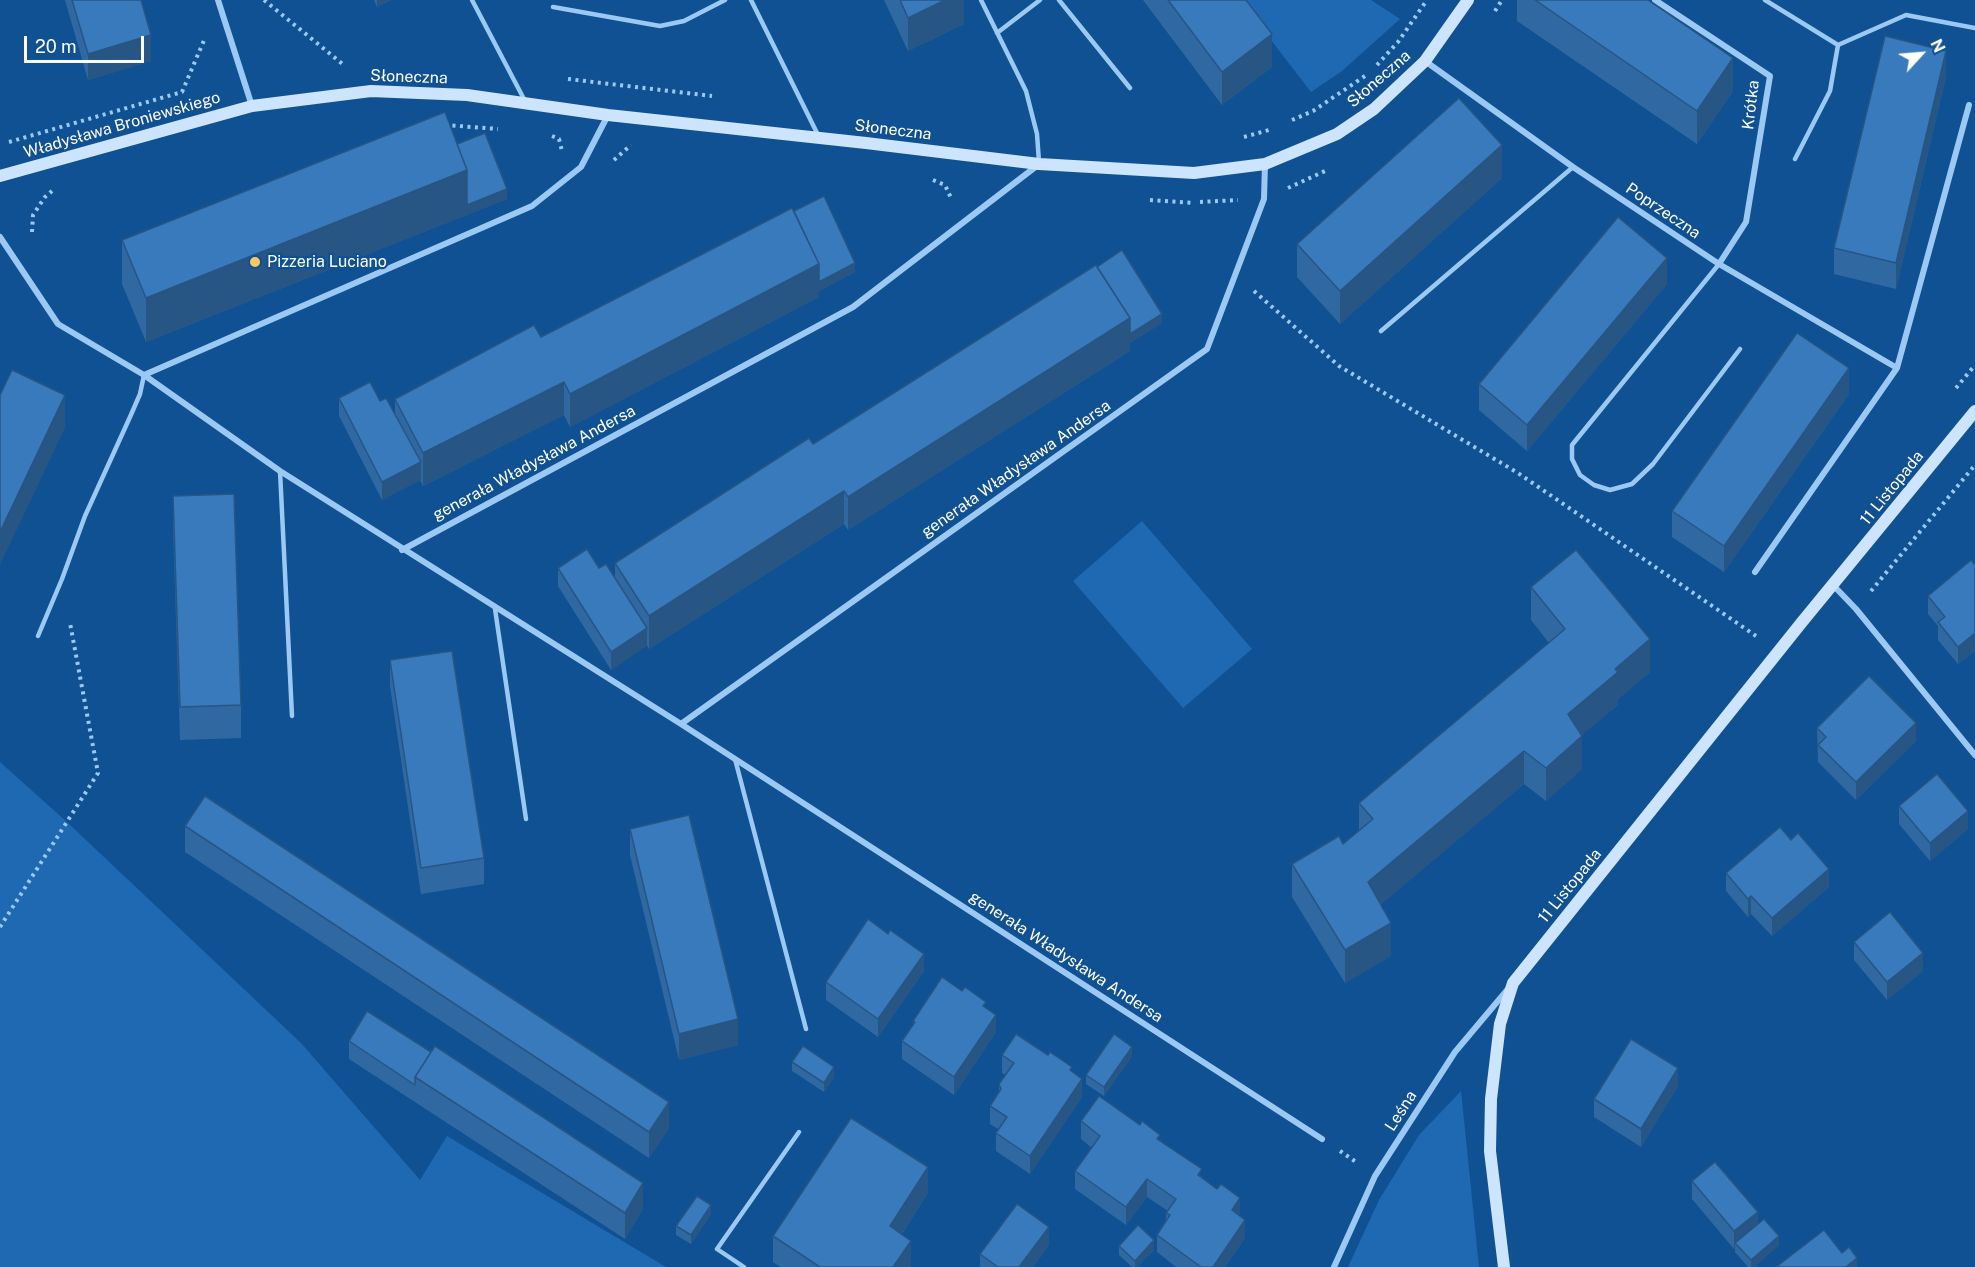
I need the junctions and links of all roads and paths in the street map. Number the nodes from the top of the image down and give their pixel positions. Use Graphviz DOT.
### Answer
graph roads {
  1 [pos="218,0"];
  2 [pos="264,0"];
  3 [pos="471,0"];
  4 [pos="725,0"];
  5 [pos="751,0"];
  6 [pos="981,0"];
  7 [pos="1040,0"];
  8 [pos="1059,0"];
  9 [pos="1427,0"];
  10 [pos="1468,0"];
  11 [pos="1655,0"];
  12 [pos="1765,0"];
  13 [pos="553,7"];
  14 [pos="1975,28"];
  15 [pos="997,33"];
  16 [pos="206,35"];
  17 [pos="1838,45"];
  18 [pos="1425,61"];
  19 [pos="353,66"];
  20 [pos="1377,66"];
  21 [pos="1370,74"];
  22 [pos="558,78"];
  23 [pos="1130,88"];
  24 [pos="716,97"];
  25 [pos="526,103"];
  26 [pos="1969,105"];
  27 [pos="252,106"];
  28 [pos="608,115"];
  29 [pos="440,125"];
  30 [pos="1282,125"];
  31 [pos="499,129"];
  32 [pos="1271,130"];
  33 [pos="545,133"];
  34 [pos="819,137"];
  35 [pos="1240,138"];
  36 [pos="0,145"];
  37 [pos="564,157"];
  38 [pos="1794,159"];
  39 [pos="1039,164"];
  40 [pos="1266,164"];
  41 [pos="1574,167"];
  42 [pos="0,176"];
  43 [pos="57,187"];
  44 [pos="32,232"];
  45 [pos="0,237"];
  46 [pos="1719,264"];
  47 [pos="1253,290"];
  48 [pos="1382,332"];
  49 [pos="1740,349"];
  50 [pos="1897,368"];
  51 [pos="144,375"];
  52 [pos="1975,411"];
  53 [pos="1975,465"];
  54 [pos="280,471"];
  55 [pos="402,550"];
  56 [pos="1755,572"];
  57 [pos="62,579"];
  58 [pos="1833,585"];
  59 [pos="495,609"];
  60 [pos="1856,609"];
  61 [pos="1748,631"];
  62 [pos="39,636"];
  63 [pos="292,716"];
  64 [pos="681,724"];
  65 [pos="1975,755"];
  66 [pos="735,759"];
  67 [pos="526,819"];
  68 [pos="0,927"];
  69 [pos="1513,983"];
  70 [pos="806,1029"];
  71 [pos="800,1132"];
  72 [pos="1322,1139"];
  73 [pos="744,1267"];
  74 [pos="1334,1267"];
  75 [pos="1503,1267"];
  1 -- 27 [label="street"];
  2 -- 19 [label="path"];
  3 -- 25 [label="lane"];
  4 -- 13 [label="lane"];
  5 -- 34 [label="lane"];
  6 -- 15 [label="lane"];
  7 -- 15 [label="lane"];
  8 -- 23 [label="lane"];
  9 -- 20 [label="path"];
  10 -- 18 [label="street, Słoneczna"];
  11 -- 46 [label="street, Krótka"];
  12 -- 17 [label="lane"];
  14 -- 17 [label="lane"];
  15 -- 39 [label="lane"];
  16 -- 36 [label="path"];
  17 -- 38 [label="lane"];
  18 -- 40 [label="street, Słoneczna"];
  18 -- 41 [label="street, Poprzeczna"];
  21 -- 30 [label="path"];
  22 -- 24 [label="path"];
  25 -- 27 [label="street, Słoneczna"];
  25 -- 28 [label="street, Słoneczna"];
  26 -- 50 [label="street"];
  27 -- 42 [label="street, Władysława Broniewskiego"];
  28 -- 34 [label="street, Słoneczna"];
  28 -- 51 [label="street"];
  29 -- 31 [label="path"];
  32 -- 35 [label="path"];
  33 -- 37 [label="path"];
  34 -- 39 [label="street, Słoneczna"];
  39 -- 40 [label="street, Słoneczna"];
  39 -- 55 [label="street, generała Władysława Andersa"];
  40 -- 64 [label="street, generała Władysława Andersa"];
  41 -- 46 [label="street, Poprzeczna"];
  41 -- 48 [label="lane"];
  43 -- 44 [label="path"];
  45 -- 51 [label="street, generała Władysława Andersa"];
  46 -- 49 [label="lane"];
  46 -- 50 [label="street, Poprzeczna"];
  47 -- 61 [label="path"];
  50 -- 56 [label="street"];
  51 -- 54 [label="street, generała Władysława Andersa"];
  51 -- 57 [label="lane"];
  52 -- 58 [label="street, 11 Listopada"];
  53 -- 60 [label="path"];
  54 -- 55 [label="street, generała Władysława Andersa"];
  54 -- 63 [label="lane"];
  55 -- 59 [label="street, generała Władysława Andersa"];
  57 -- 62 [label="lane"];
  57 -- 68 [label="path"];
  58 -- 60 [label="street"];
  58 -- 69 [label="street, 11 Listopada"];
  59 -- 64 [label="street, generała Władysława Andersa"];
  59 -- 67 [label="lane"];
  60 -- 65 [label="street"];
  64 -- 66 [label="street, generała Władysława Andersa"];
  66 -- 70 [label="lane"];
  66 -- 72 [label="street, generała Władysława Andersa"];
  69 -- 74 [label="street, Leśna"];
  69 -- 75 [label="street, 11 Listopada"];
  71 -- 73 [label="lane"];
}
